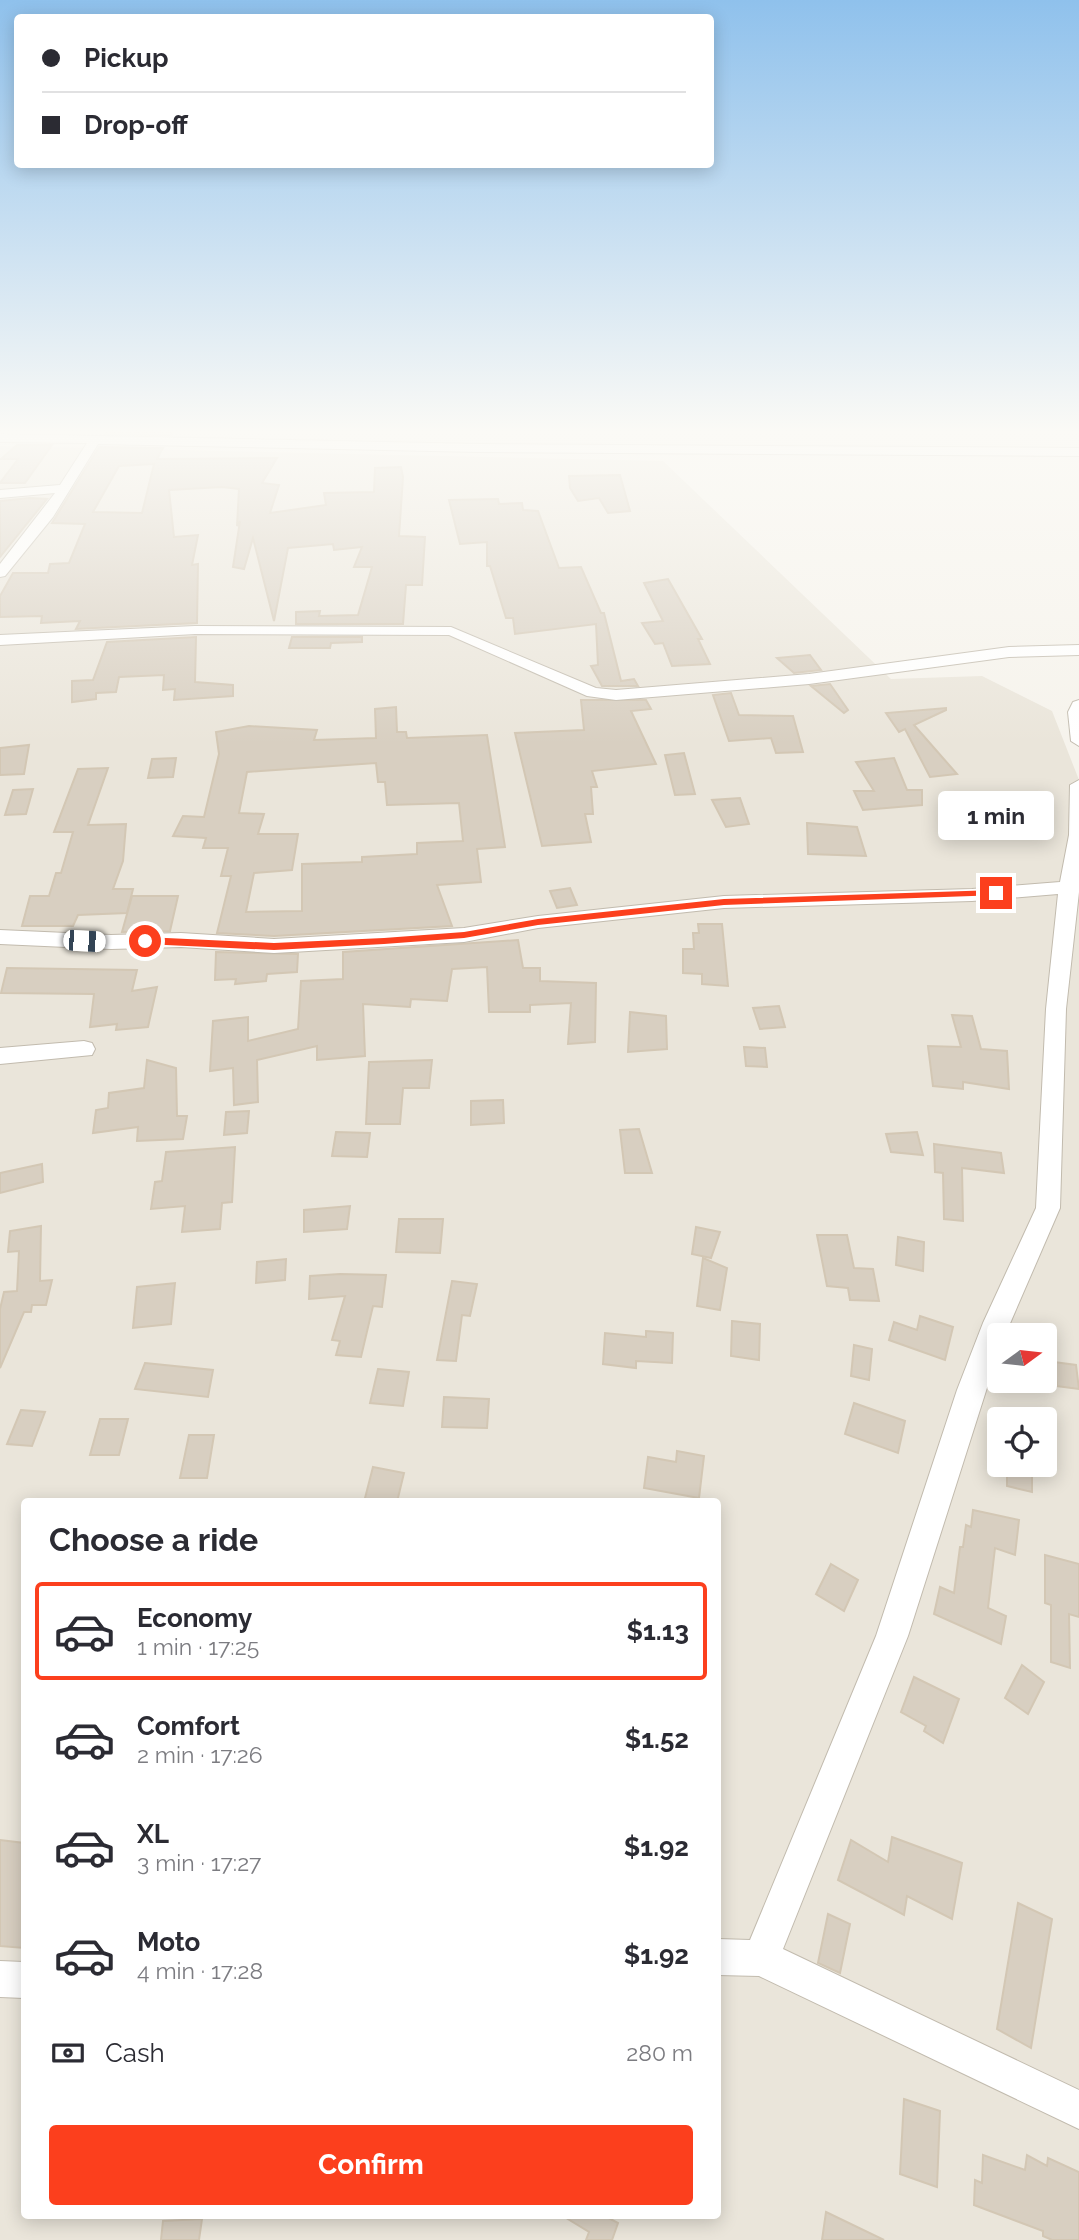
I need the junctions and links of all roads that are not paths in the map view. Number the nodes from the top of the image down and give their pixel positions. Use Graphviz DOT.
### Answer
graph roads {
  1 [pos="30,535"];
  2 [pos="0,573"];
  3 [pos="0,640"];
  4 [pos="1079,650"];
  5 [pos="1079,705"];
  6 [pos="1079,741"];
  7 [pos="1079,785"];
  8 [pos="1075,886"];
  9 [pos="0,937"];
  10 [pos="84,1049"];
  11 [pos="0,1056"];
  12 [pos="721,1957"];
  13 [pos="761,1958"];
  14 [pos="0,1979"];
  15 [pos="21,1980"];
  16 [pos="1079,2110"];
  1 -- 2 [label="street"];
  3 -- 4 [label="street"];
  5 -- 6 [label="street"];
  7 -- 8 [label="street"];
  8 -- 9 [label="street"];
  8 -- 13 [label="street"];
  10 -- 11 [label="street"];
  12 -- 13 [label="street"];
  13 -- 16 [label="street"];
  14 -- 15 [label="street"];
}
